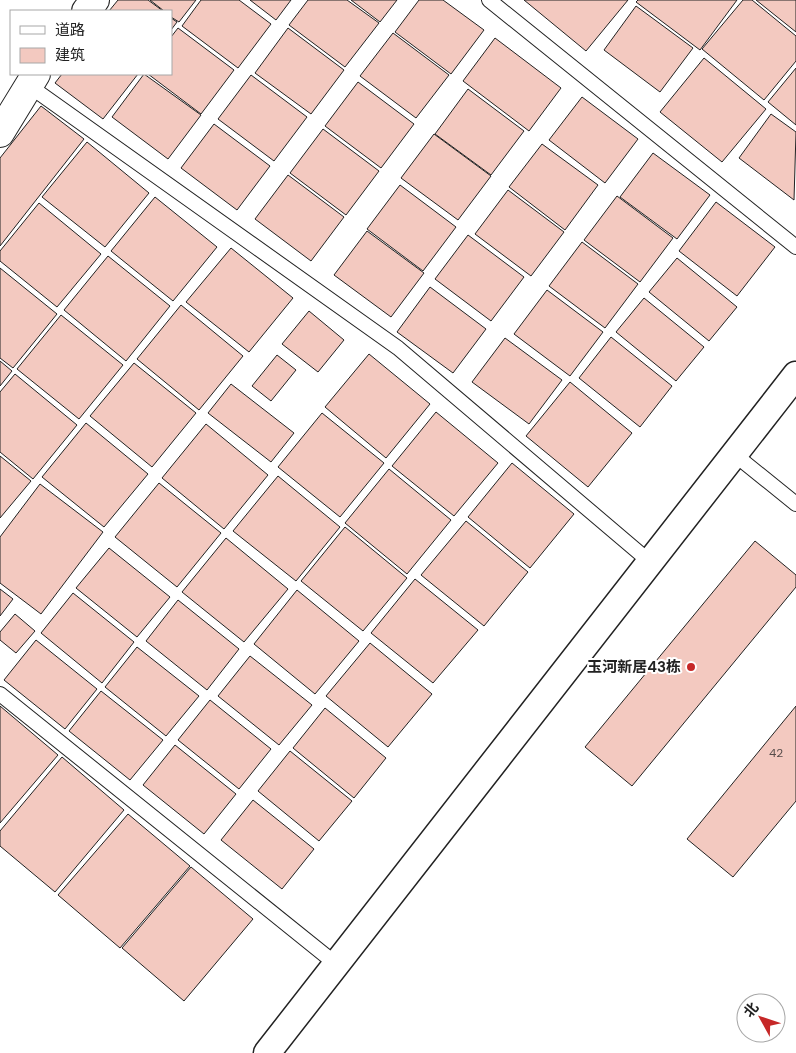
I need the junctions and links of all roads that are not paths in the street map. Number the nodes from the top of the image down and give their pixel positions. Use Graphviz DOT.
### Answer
graph roads {
  1 [pos="95,0"];
  2 [pos="489,0"];
  3 [pos="87,10"];
  4 [pos="32,79"];
  5 [pos="0,133"];
  6 [pos="796,247"];
  7 [pos="796,375"];
  8 [pos="734,454"];
  9 [pos="796,504"];
  10 [pos="650,562"];
  11 [pos="0,694"];
  12 [pos="336,964"];
  13 [pos="266,1053"];
  1 -- 3 [label="street"];
  2 -- 6 [label="lane"];
  4 -- 5 [label="street"];
  4 -- 10 [label="lane"];
  7 -- 8 [label="street"];
  8 -- 9 [label="lane"];
  8 -- 10 [label="street"];
  10 -- 12 [label="street"];
  11 -- 12 [label="lane"];
  12 -- 13 [label="street"];
}
